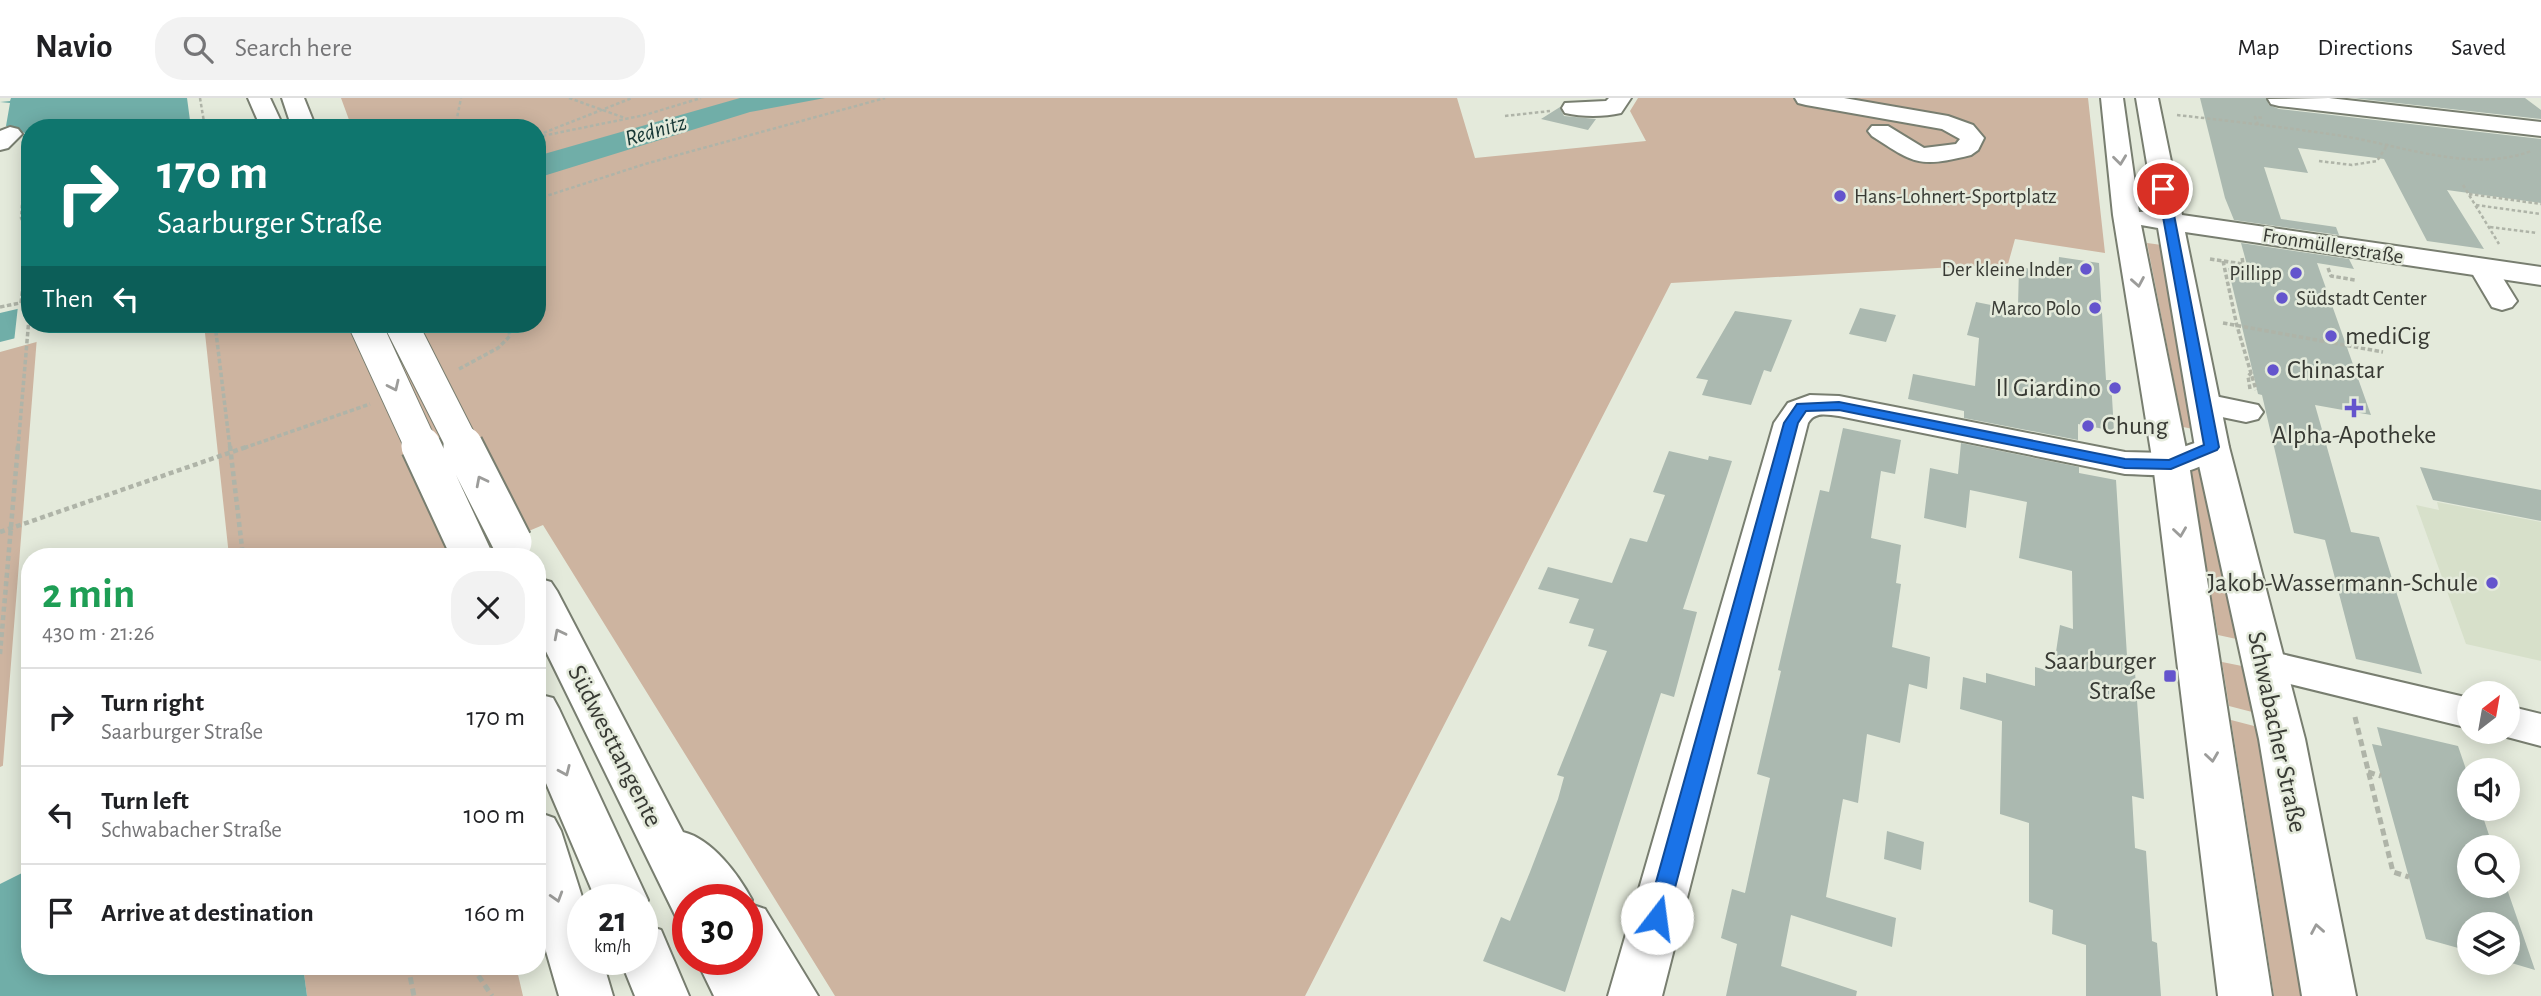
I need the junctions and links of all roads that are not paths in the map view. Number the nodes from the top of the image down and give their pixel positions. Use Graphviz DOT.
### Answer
graph roads {
  1 [pos="245,98"];
  2 [pos="293,98"];
  3 [pos="1620,98"];
  4 [pos="1806,98"];
  5 [pos="2112,98"];
  6 [pos="2147,98"];
  7 [pos="2279,99"];
  8 [pos="1573,108"];
  9 [pos="266,112"];
  10 [pos="301,119"];
  11 [pos="1880,131"];
  12 [pos="2537,140"];
  13 [pos="2126,215"];
  14 [pos="2168,221"];
  15 [pos="2493,259"];
  16 [pos="2541,276"];
  17 [pos="2502,302"];
  18 [pos="369,333"];
  19 [pos="406,333"];
  20 [pos="2251,400"];
  21 [pos="2204,404"];
  22 [pos="2212,447"];
  23 [pos="2171,464"];
  24 [pos="468,548"];
  25 [pos="515,548"];
  26 [pos="546,610"];
  27 [pos="2264,664"];
  28 [pos="2457,710"];
  29 [pos="2520,725"];
  30 [pos="546,729"];
  31 [pos="2541,730"];
  32 [pos="644,805"];
  33 [pos="546,861"];
  34 [pos="615,884"];
  35 [pos="684,884"];
  36 [pos="712,884"];
  37 [pos="763,950"];
  38 [pos="654,975"];
  39 [pos="731,975"];
  40 [pos="586,996"];
  41 [pos="662,996"];
  42 [pos="741,996"];
  43 [pos="791,996"];
  44 [pos="1635,996"];
  45 [pos="2245,996"];
  46 [pos="2329,996"];
  1 -- 9 [label="main road"];
  2 -- 10 [label="main road"];
  3 -- 8 [label="main road"];
  4 -- 11 [label="main road"];
  5 -- 13 [label="main road, one-way"];
  6 -- 14 [label="main road, Schwabacher Straße"];
  7 -- 12 [label="main road"];
  13 -- 14 [label="main road, Fronmüllerstraße"];
  13 -- 23 [label="main road, one-way"];
  14 -- 15 [label="main road, Fronmüllerstraße"];
  14 -- 21 [label="main road, Schwabacher Straße"];
  15 -- 16 [label="main road, Fronmüllerstraße"];
  15 -- 17 [label="main road"];
  18 -- 24 [label="main road, one-way, bridge"];
  25 -- 19 [label="main road, one-way, bridge"];
  20 -- 21 [label="main road"];
  21 -- 22 [label="main road, Schwabacher Straße"];
  22 -- 23 [label="main road"];
  22 -- 27 [label="main road, Schwabacher Straße"];
  23 -- 44 [label="main road"];
  23 -- 45 [label="main road, one-way"];
  32 -- 26 [label="main road, Südwesttangente, one-way"];
  27 -- 28 [label="main road"];
  46 -- 27 [label="main road, Schwabacher Straße, one-way"];
  29 -- 31 [label="main road"];
  30 -- 34 [label="main road, Südwesttangente, one-way"];
  32 -- 35 [label="main road, Südwesttangente"];
  32 -- 36 [label="main road"];
  33 -- 40 [label="main road, one-way"];
  37 -- 43 [label="main road"];
  38 -- 41 [label="main road"];
  39 -- 42 [label="main road"];
}
